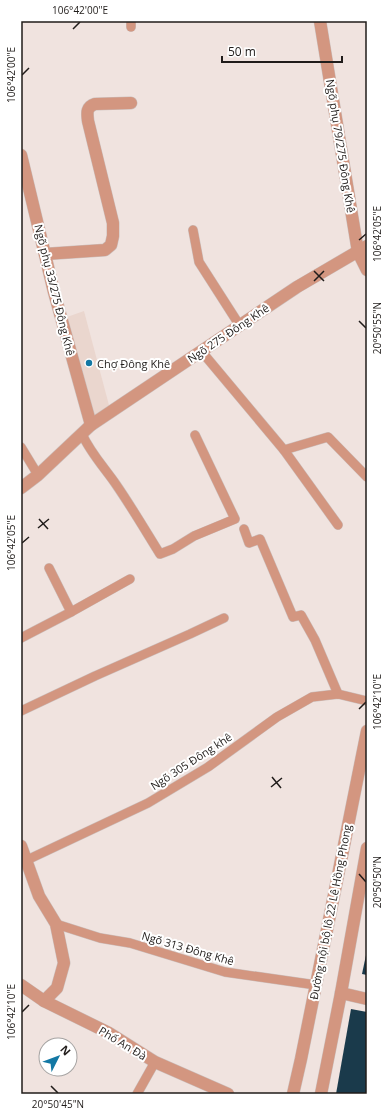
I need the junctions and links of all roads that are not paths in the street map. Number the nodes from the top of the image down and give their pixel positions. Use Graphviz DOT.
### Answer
graph roads {
  1 [pos="320,21"];
  2 [pos="131,103"];
  3 [pos="21,155"];
  4 [pos="193,230"];
  5 [pos="363,249"];
  6 [pos="45,254"];
  7 [pos="367,270"];
  8 [pos="240,326"];
  9 [pos="202,352"];
  10 [pos="91,425"];
  11 [pos="82,434"];
  12 [pos="195,435"];
  13 [pos="21,447"];
  14 [pos="284,450"];
  15 [pos="38,475"];
  16 [pos="367,477"];
  17 [pos="21,488"];
  18 [pos="338,525"];
  19 [pos="244,529"];
  20 [pos="49,568"];
  21 [pos="130,579"];
  22 [pos="71,612"];
  23 [pos="224,618"];
  24 [pos="21,638"];
  25 [pos="338,694"];
  26 [pos="367,701"];
  27 [pos="21,711"];
  28 [pos="367,731"];
  29 [pos="21,846"];
  30 [pos="367,848"];
  31 [pos="26,860"];
  32 [pos="56,924"];
  33 [pos="21,985"];
  34 [pos="316,985"];
  35 [pos="341,993"];
  36 [pos="367,999"];
  37 [pos="44,1001"];
  38 [pos="156,1062"];
  39 [pos="137,1094"];
  40 [pos="228,1094"];
  41 [pos="293,1094"];
  42 [pos="321,1094"];
  1 -- 5 [label="street, Ngõ phụ 79/275 Đông Khê"];
  2 -- 6 [label="street"];
  3 -- 6 [label="street, Ngõ phụ 33/275 Đông Khê"];
  4 -- 8 [label="lane"];
  5 -- 7 [label="street, Ngõ phụ 79/275 Đông Khê"];
  5 -- 8 [label="street, Ngõ 275 Đông Khê"];
  6 -- 10 [label="street, Ngõ phụ 33/275 Đông Khê"];
  8 -- 9 [label="street, Ngõ 275 Đông Khê"];
  9 -- 10 [label="street, Ngõ 275 Đông Khê"];
  9 -- 14 [label="lane"];
  10 -- 11 [label="street, Ngõ 275 Đông Khê"];
  11 -- 12 [label="lane"];
  11 -- 15 [label="street, Ngõ 275 Đông Khê"];
  13 -- 15 [label="lane"];
  14 -- 16 [label="lane"];
  14 -- 18 [label="lane"];
  15 -- 17 [label="street, Ngõ 275 Đông Khê"];
  19 -- 25 [label="lane"];
  20 -- 22 [label="lane"];
  21 -- 22 [label="lane"];
  22 -- 24 [label="lane"];
  23 -- 27 [label="lane"];
  25 -- 26 [label="lane, Ngõ 305 Đông khê"];
  25 -- 31 [label="lane, Ngõ 305 Đông khê"];
  28 -- 34 [label="street, Đường nội bộ lô 22 Lê Hồng Phong"];
  29 -- 31 [label="street"];
  30 -- 35 [label="street"];
  31 -- 32 [label="street"];
  32 -- 34 [label="lane, Ngõ 313 Đông Khê"];
  32 -- 37 [label="street"];
  33 -- 37 [label="street, Phố An Đà"];
  34 -- 41 [label="street, Đường nội bộ lô 22 Lê Hồng Phong"];
  35 -- 36 [label="street"];
  35 -- 42 [label="street"];
  37 -- 38 [label="street, Phố An Đà"];
  38 -- 39 [label="lane"];
  38 -- 40 [label="street, Phố An Đà"];
}
